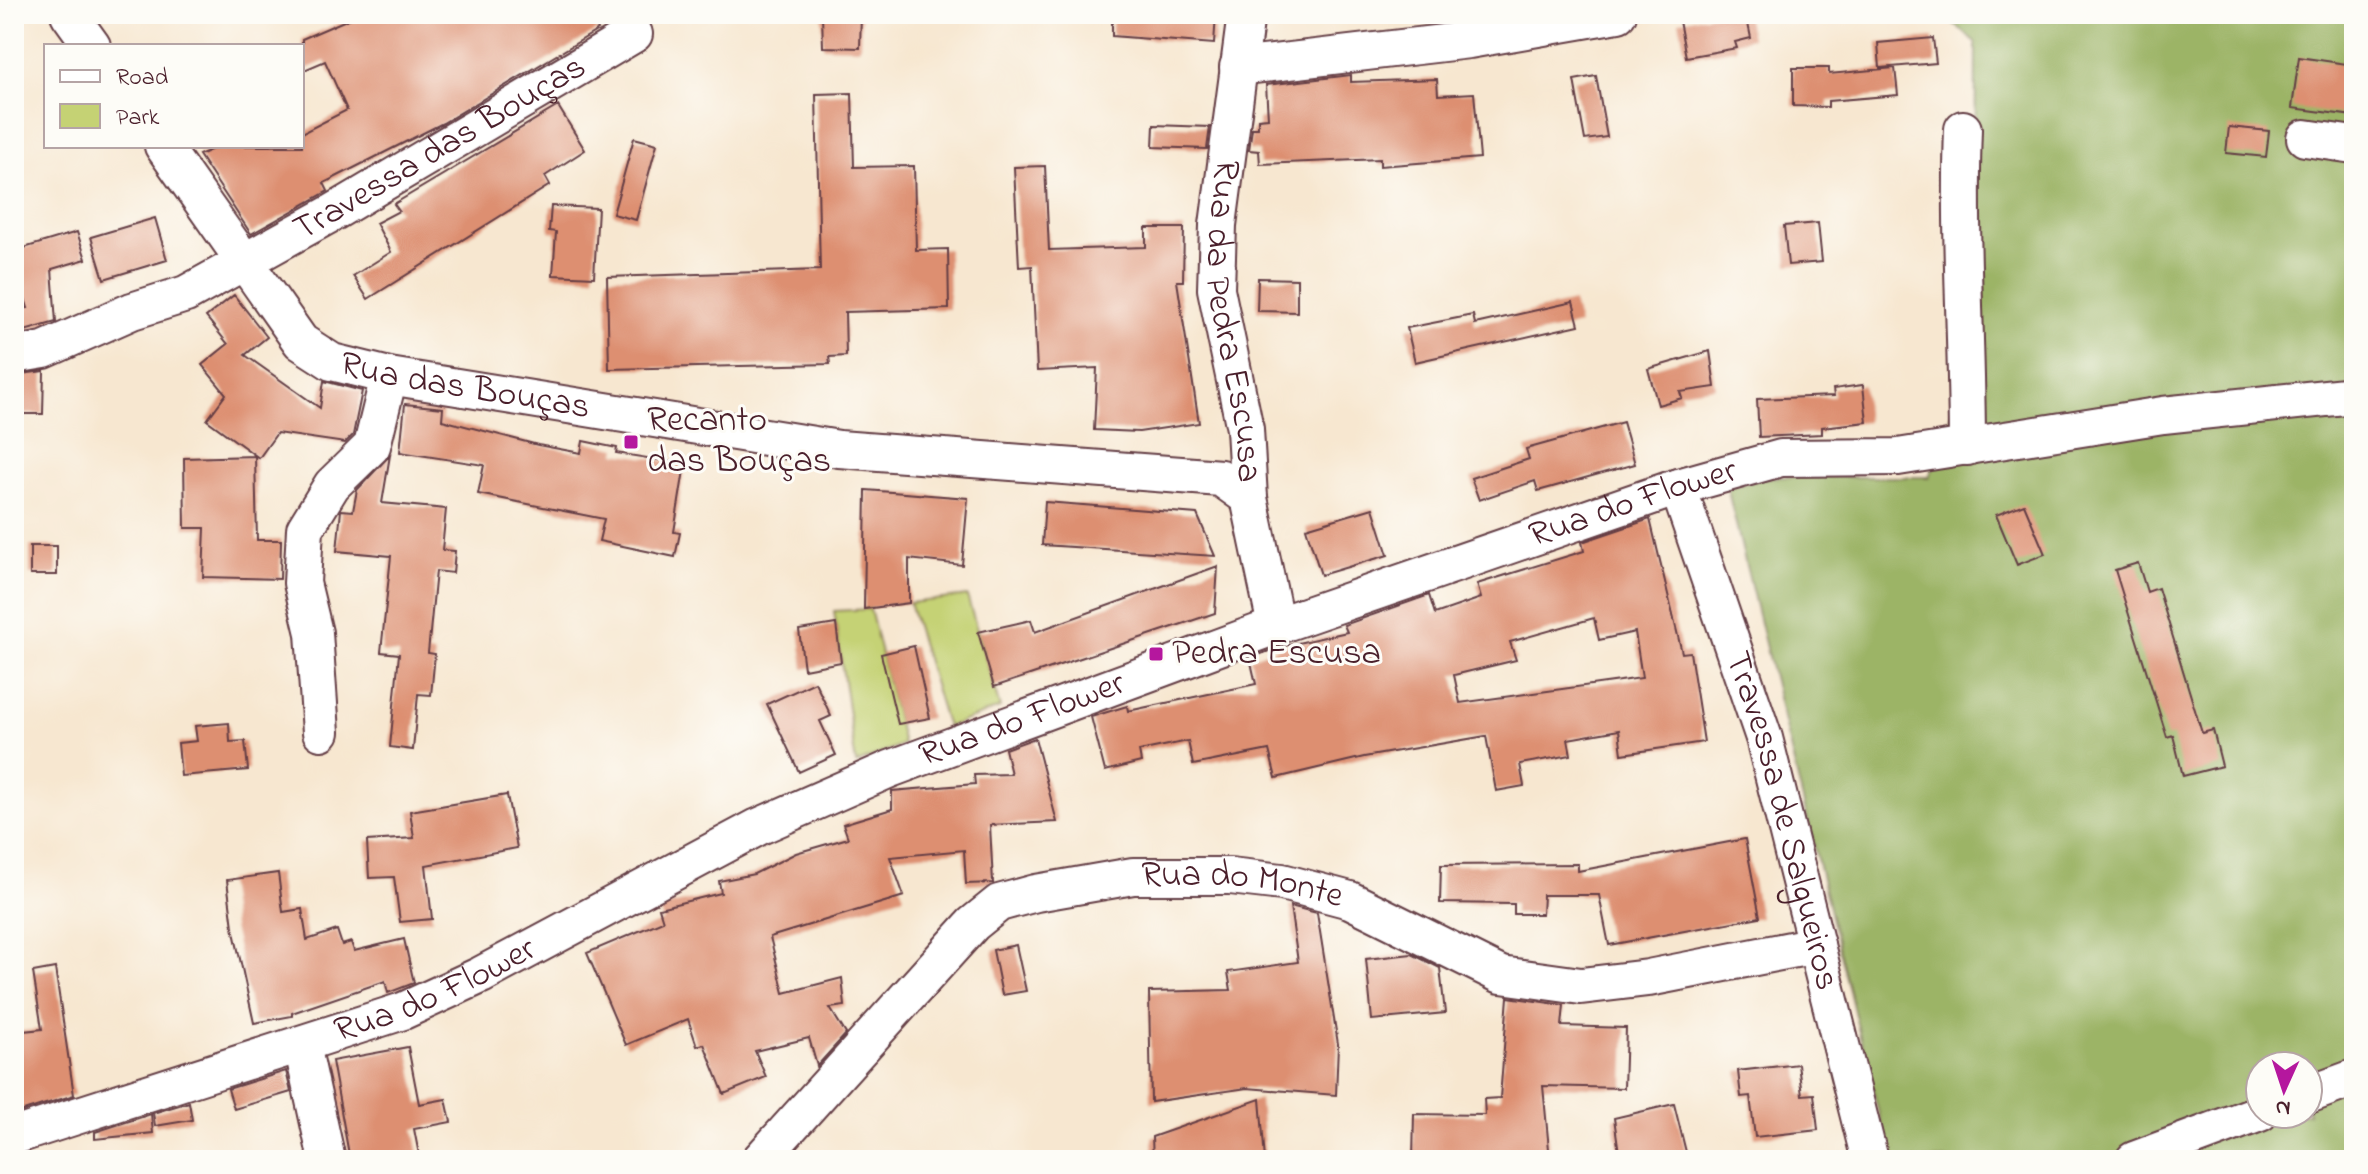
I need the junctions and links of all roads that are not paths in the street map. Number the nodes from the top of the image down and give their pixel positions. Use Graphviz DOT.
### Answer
graph roads {
  1 [pos="69,14"];
  2 [pos="1246,14"];
  3 [pos="1618,14"];
  4 [pos="634,34"];
  5 [pos="91,44"];
  6 [pos="1238,67"];
  7 [pos="1963,129"];
  8 [pos="2305,138"];
  9 [pos="2354,145"];
  10 [pos="164,148"];
  11 [pos="243,260"];
  12 [pos="14,355"];
  13 [pos="389,376"];
  14 [pos="2354,395"];
  15 [pos="1967,447"];
  16 [pos="1678,487"];
  17 [pos="1249,498"];
  18 [pos="1276,626"];
  19 [pos="321,732"];
  20 [pos="1816,945"];
  21 [pos="302,1045"];
  22 [pos="2354,1078"];
  23 [pos="2324,1089"];
  24 [pos="2244,1119"];
  25 [pos="14,1136"];
  26 [pos="327,1160"];
  27 [pos="760,1160"];
  28 [pos="1870,1160"];
  29 [pos="2134,1160"];
  1 -- 5 [label="street"];
  2 -- 6 [label="street, Rua da Pedra Escusa"];
  3 -- 6 [label="street"];
  4 -- 11 [label="street, Travessa das Bouças"];
  6 -- 17 [label="street, Rua da Pedra Escusa"];
  7 -- 15 [label="street"];
  8 -- 9 [label="street"];
  10 -- 11 [label="street, Rua das Bouças"];
  11 -- 12 [label="street, Travessa das Bouças"];
  11 -- 13 [label="street, Rua das Bouças"];
  13 -- 17 [label="street, Rua das Bouças"];
  13 -- 19 [label="street"];
  14 -- 15 [label="street, Rua do Flower"];
  15 -- 16 [label="street, Rua do Flower"];
  16 -- 18 [label="street, Rua do Flower"];
  16 -- 20 [label="street, Travessa de Salgueiros"];
  17 -- 18 [label="street, Rua da Pedra Escusa"];
  18 -- 21 [label="street, Rua do Flower"];
  20 -- 27 [label="street, Rua do Monte"];
  20 -- 28 [label="street, Travessa de Salgueiros"];
  21 -- 25 [label="street, Rua do Flower"];
  21 -- 26 [label="street"];
  22 -- 23 [label="street"];
  24 -- 29 [label="street"];
}
